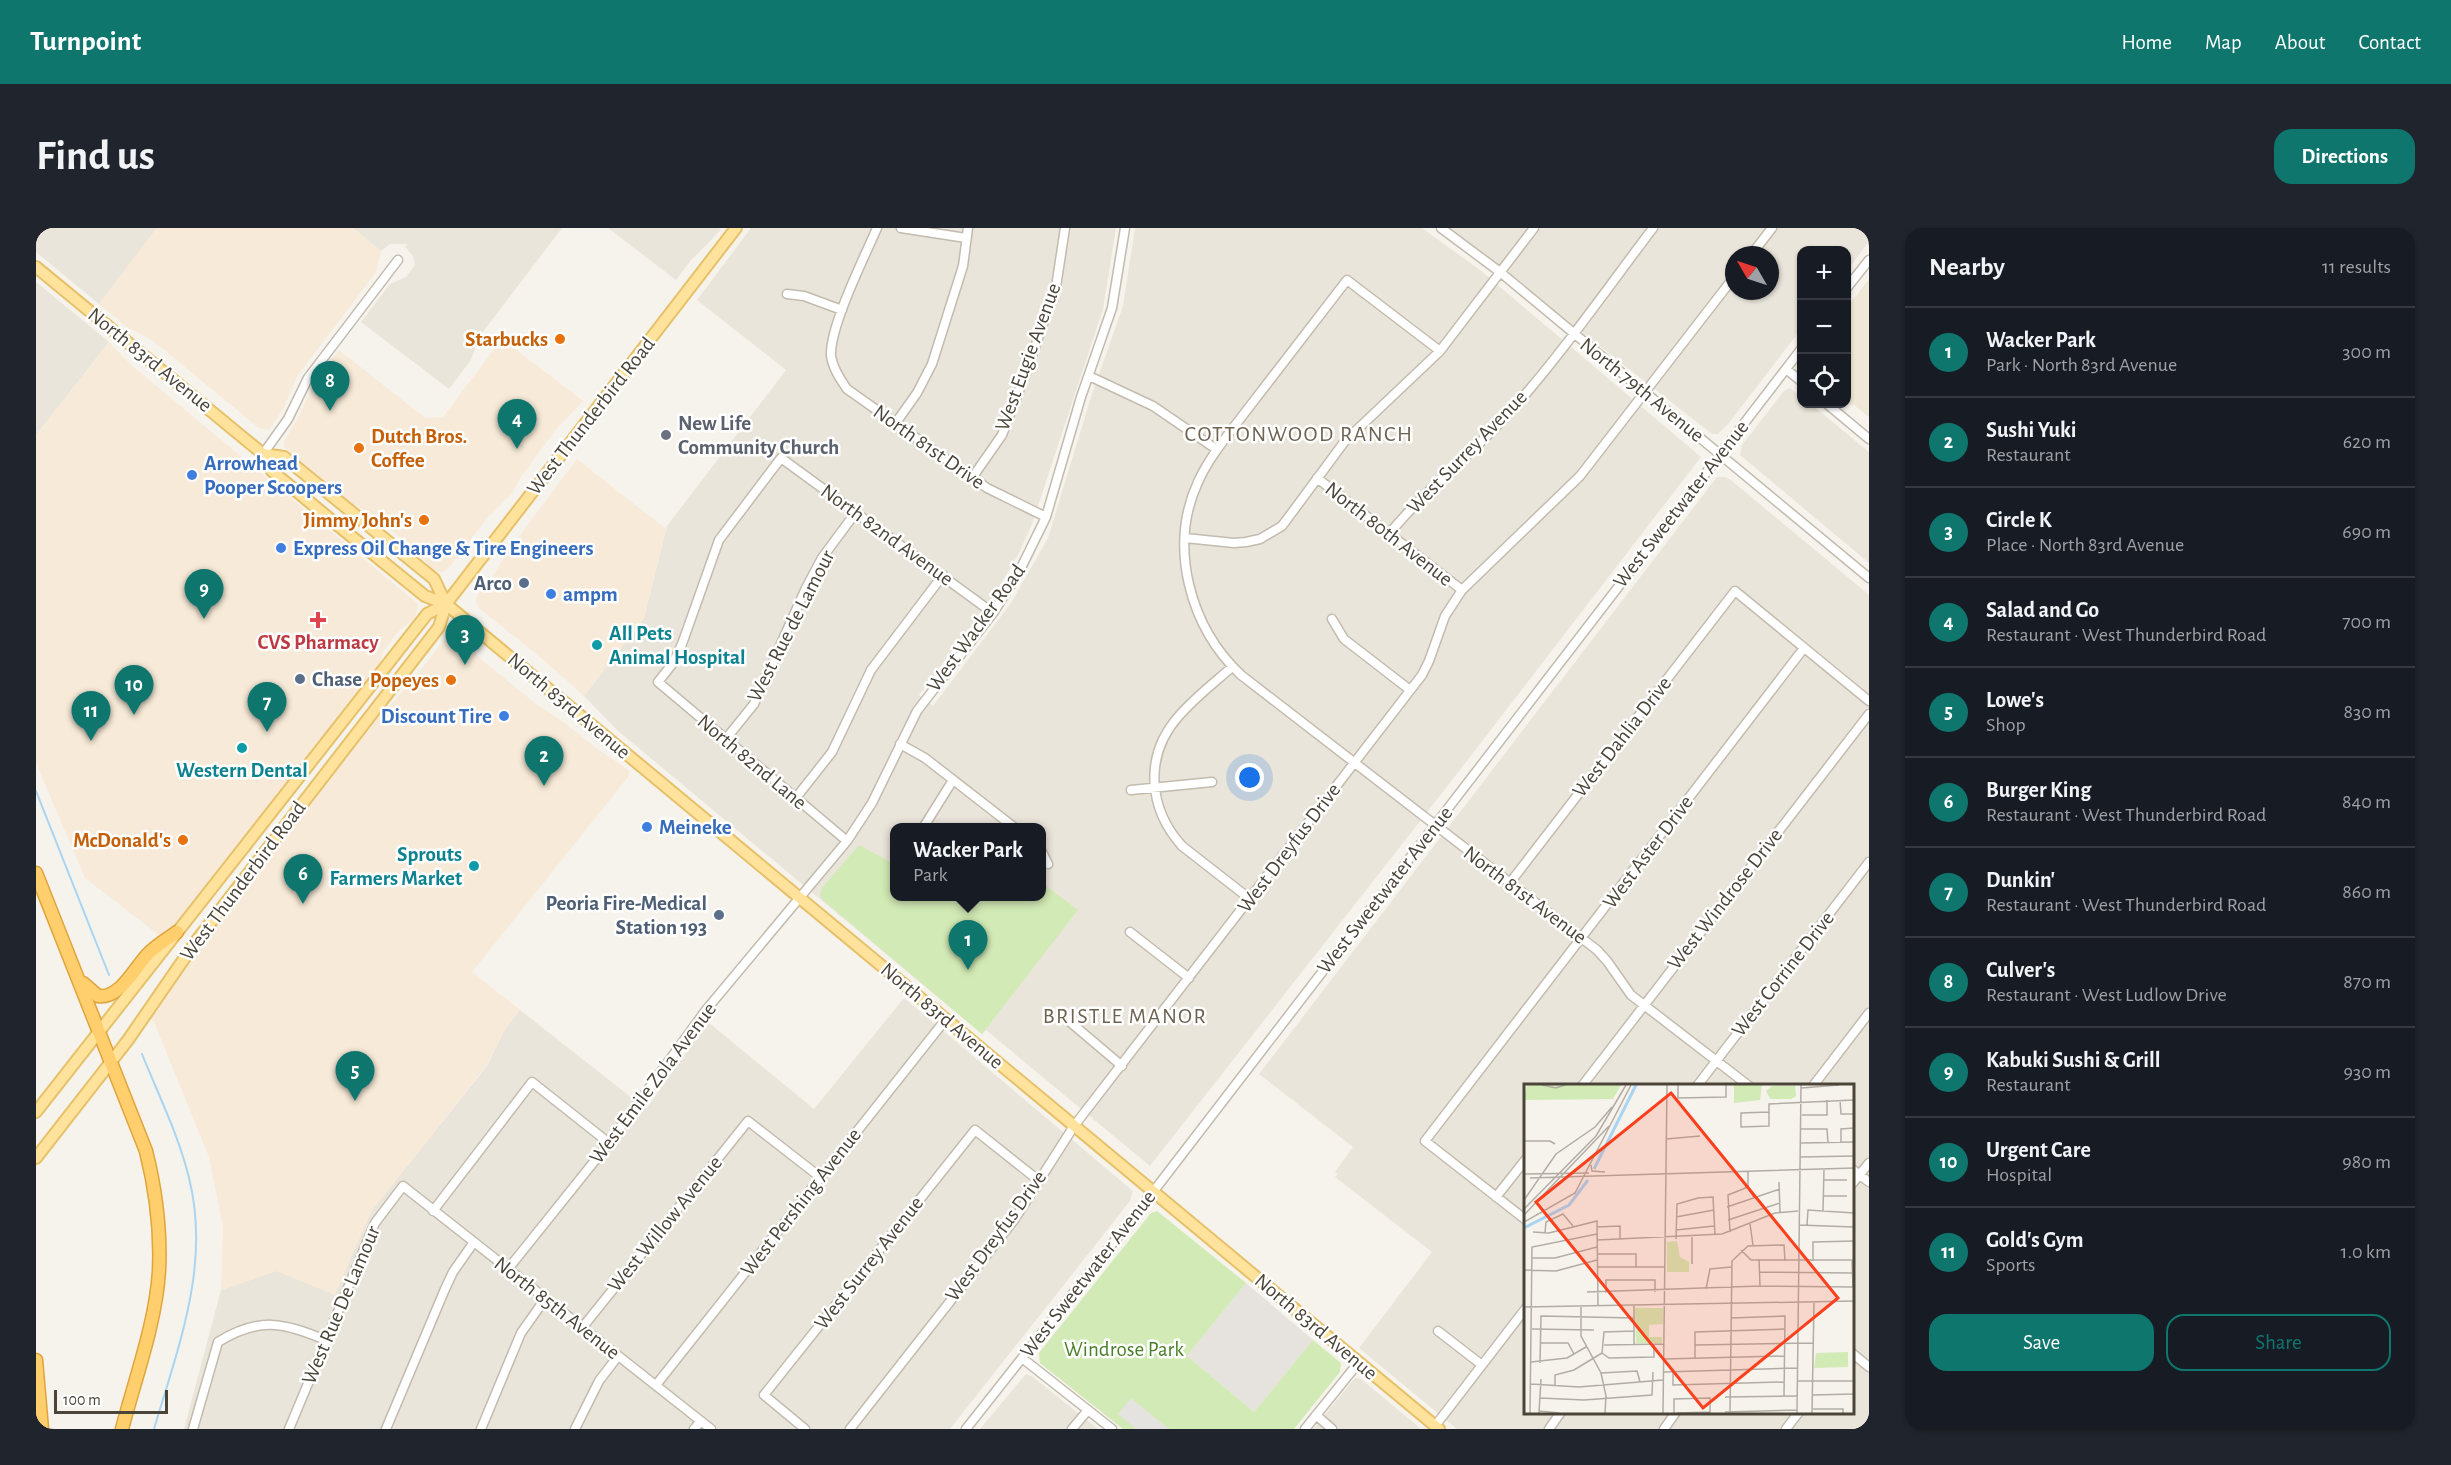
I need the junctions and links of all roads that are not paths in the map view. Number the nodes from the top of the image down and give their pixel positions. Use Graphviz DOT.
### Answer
graph roads {
  1 [pos="736,228"];
  2 [pos="877,228"];
  3 [pos="901,228"];
  4 [pos="968,228"];
  5 [pos="1065,228"];
  6 [pos="1125,228"];
  7 [pos="1441,228"];
  8 [pos="1534,228"];
  9 [pos="1653,228"];
  10 [pos="1772,228"];
  11 [pos="966,238"];
  12 [pos="1758,246"];
  13 [pos="398,260"];
  14 [pos="1869,260"];
  15 [pos="36,267"];
  16 [pos="1500,272"];
  17 [pos="1851,283"];
  18 [pos="1725,289"];
  19 [pos="787,294"];
  20 [pos="842,310"];
  21 [pos="1573,333"];
  22 [pos="1440,351"];
  23 [pos="1797,354"];
  24 [pos="1786,369"];
  25 [pos="1089,376"];
  26 [pos="1797,378"];
  27 [pos="1645,393"];
  28 [pos="1832,408"];
  29 [pos="895,424"];
  30 [pos="1869,439"];
  31 [pos="1216,449"];
  32 [pos="263,454"];
  33 [pos="1720,454"];
  34 [pos="972,478"];
  35 [pos="1317,478"];
  36 [pos="856,512"];
  37 [pos="1046,517"];
  38 [pos="1389,534"];
  39 [pos="1185,538"];
  40 [pos="943,575"];
  41 [pos="1869,578"];
  42 [pos="1462,590"];
  43 [pos="446,604"];
  44 [pos="993,613"];
  45 [pos="1332,619"];
  46 [pos="1804,648"];
  47 [pos="1232,667"];
  48 [pos="658,682"];
  49 [pos="1410,690"];
  50 [pos="1869,701"];
  51 [pos="1869,714"];
  52 [pos="725,740"];
  53 [pos="900,744"];
  54 [pos="1354,763"];
  55 [pos="953,780"];
  56 [pos="1212,782"];
  57 [pos="1154,788"];
  58 [pos="1131,790"];
  59 [pos="795,799"];
  60 [pos="925,823"];
  61 [pos="1009,823"];
  62 [pos="1434,826"];
  63 [pos="847,841"];
  64 [pos="1046,861"];
  65 [pos="1869,862"];
  66 [pos="1048,864"];
  67 [pos="36,873"];
  68 [pos="1509,884"];
  69 [pos="800,898"];
  70 [pos="1250,899"];
  71 [pos="177,932"];
  72 [pos="1130,932"];
  73 [pos="1582,939"];
  74 [pos="78,977"];
  75 [pos="1189,978"];
  76 [pos="1643,1005"];
  77 [pos="1869,1013"];
  78 [pos="1063,1016"];
  79 [pos="946,1019"];
  80 [pos="98,1032"];
  81 [pos="1716,1060"];
  82 [pos="111,1062"];
  83 [pos="1122,1066"];
  84 [pos="1584,1084"];
  85 [pos="1698,1084"];
  86 [pos="1746,1084"];
  87 [pos="1815,1084"];
  88 [pos="36,1112"];
  89 [pos="1074,1126"];
  90 [pos="609,1143"];
  91 [pos="36,1158"];
  92 [pos="1524,1162"];
  93 [pos="1869,1162"];
  94 [pos="1856,1172"];
  95 [pos="820,1177"];
  96 [pos="1038,1180"];
  97 [pos="1869,1182"];
  98 [pos="403,1186"];
  99 [pos="1153,1192"];
  100 [pos="1496,1197"];
  101 [pos="433,1210"];
  102 [pos="1524,1218"];
  103 [pos="474,1242"];
  104 [pos="508,1269"];
  105 [pos="545,1299"];
  106 [pos="1524,1311"];
  107 [pos="582,1328"];
  108 [pos="1438,1331"];
  109 [pos="326,1340"];
  110 [pos="1854,1355"];
  111 [pos="618,1356"];
  112 [pos="1022,1358"];
  113 [pos="36,1360"];
  114 [pos="1359,1362"];
  115 [pos="1482,1365"];
  116 [pos="1869,1367"];
  117 [pos="656,1386"];
  118 [pos="1088,1410"];
  119 [pos="1560,1414"];
  120 [pos="1675,1414"];
  121 [pos="1798,1414"];
  122 [pos="1316,1415"];
  123 [pos="701,1420"];
  124 [pos="1437,1427"];
  125 [pos="42,1429"];
  126 [pos="122,1429"];
  127 [pos="193,1429"];
  128 [pos="289,1429"];
  129 [pos="386,1429"];
  130 [pos="481,1429"];
  131 [pos="575,1429"];
  132 [pos="694,1429"];
  133 [pos="711,1429"];
  134 [pos="805,1429"];
  135 [pos="849,1429"];
  136 [pos="966,1429"];
  137 [pos="1072,1429"];
  138 [pos="1112,1429"];
  139 [pos="1305,1429"];
  140 [pos="1332,1429"];
  141 [pos="1549,1429"];
  142 [pos="1664,1429"];
  143 [pos="1786,1429"];
  1 -- 43 [label="main road, West Thunderbird Road"];
  2 -- 20 [label="street"];
  3 -- 11 [label="street"];
  4 -- 11 [label="street"];
  5 -- 34 [label="street, West Eugie Avenue"];
  6 -- 25 [label="street, West Wacker Road"];
  7 -- 16 [label="street, North 79th Avenue"];
  8 -- 16 [label="street"];
  9 -- 21 [label="street, West Surrey Avenue"];
  10 -- 12 [label="street"];
  11 -- 29 [label="street"];
  13 -- 32 [label="street"];
  14 -- 17 [label="street"];
  15 -- 32 [label="main road, North 83rd Avenue"];
  16 -- 21 [label="street, North 79th Avenue"];
  16 -- 22 [label="street"];
  18 -- 27 [label="street, West Dreyfus Drive"];
  19 -- 20 [label="street"];
  20 -- 29 [label="street, North 81st Drive"];
  21 -- 27 [label="street, North 79th Avenue"];
  21 -- 38 [label="street, West Surrey Avenue"];
  22 -- 31 [label="street"];
  22 -- 35 [label="street"];
  23 -- 24 [label="street, West Sweetwater Avenue"];
  24 -- 26 [label="street"];
  24 -- 33 [label="street, West Sweetwater Avenue"];
  25 -- 31 [label="street"];
  25 -- 37 [label="street, West Wacker Road"];
  27 -- 33 [label="street, North 79th Avenue"];
  27 -- 42 [label="street, West Dreyfus Drive"];
  28 -- 30 [label="street"];
  29 -- 34 [label="street, North 81st Drive"];
  31 -- 39 [label="street"];
  32 -- 43 [label="main road, North 83rd Avenue"];
  32 -- 43 [label="main road, North 83rd Avenue"];
  33 -- 41 [label="street, North 79th Avenue"];
  33 -- 62 [label="street, West Sweetwater Avenue"];
  34 -- 37 [label="street, North 81st Drive"];
  35 -- 38 [label="street, North 80th Avenue"];
  35 -- 39 [label="street"];
  36 -- 40 [label="street, North 82nd Avenue"];
  36 -- 48 [label="street, North 82nd Avenue"];
  36 -- 52 [label="street, West Rue de Lamour"];
  37 -- 44 [label="street, West Wacker Road"];
  38 -- 42 [label="street, North 80th Avenue"];
  39 -- 47 [label="street, North 81st Avenue"];
  40 -- 44 [label="street, North 82nd Avenue"];
  40 -- 59 [label="street"];
  42 -- 49 [label="street, West Dreyfus Drive"];
  43 -- 69 [label="main road, North 83rd Avenue"];
  43 -- 71 [label="main road, West Thunderbird Road"];
  43 -- 82 [label="main road, West Thunderbird Road"];
  44 -- 53 [label="street, West Wacker Road"];
  45 -- 49 [label="street"];
  46 -- 50 [label="street"];
  46 -- 68 [label="street, West Dahlia Drive"];
  46 -- 73 [label="street, West Aster Drive"];
  47 -- 54 [label="street, North 81st Avenue"];
  47 -- 57 [label="street"];
  48 -- 52 [label="street, North 82nd Lane"];
  49 -- 54 [label="street, West Dreyfus Drive"];
  51 -- 76 [label="street, West Windrose Drive"];
  52 -- 59 [label="street, North 82nd Lane"];
  53 -- 55 [label="street"];
  53 -- 63 [label="street, West Wacker Road"];
  54 -- 62 [label="street, North 81st Avenue"];
  54 -- 70 [label="street, West Dreyfus Drive"];
  55 -- 60 [label="street"];
  55 -- 61 [label="street"];
  56 -- 57 [label="street"];
  57 -- 58 [label="street"];
  57 -- 70 [label="street"];
  59 -- 63 [label="street, North 82nd Lane"];
  62 -- 68 [label="street, North 81st Avenue"];
  62 -- 99 [label="street, West Sweetwater Avenue"];
  63 -- 69 [label="street, West Wacker Road"];
  64 -- 66 [label="street"];
  65 -- 81 [label="street, West Corrine Drive"];
  67 -- 74 [label="highway"];
  68 -- 73 [label="street, North 81st Avenue"];
  69 -- 79 [label="main road, North 83rd Avenue"];
  69 -- 90 [label="street, West Emile Zola Avenue"];
  70 -- 75 [label="street, West Dreyfus Drive"];
  71 -- 74 [label="highway"];
  71 -- 80 [label="main road, West Thunderbird Road"];
  72 -- 75 [label="street"];
  73 -- 76 [label="street, North 81st Avenue"];
  73 -- 100 [label="street, West Aster Drive"];
  74 -- 80 [label="highway"];
  75 -- 83 [label="street, West Dreyfus Drive"];
  76 -- 81 [label="street, North 81st Avenue"];
  76 -- 84 [label="street, West Windrose Drive"];
  77 -- 87 [label="street"];
  78 -- 83 [label="street"];
  79 -- 89 [label="main road, North 83rd Avenue"];
  79 -- 95 [label="street, West Pershing Avenue"];
  80 -- 82 [label="highway"];
  80 -- 88 [label="main road, West Thunderbird Road"];
  81 -- 85 [label="street, West Corrine Drive"];
  81 -- 86 [label="street, North 81st Avenue"];
  82 -- 91 [label="main road, West Thunderbird Road"];
  82 -- 126 [label="highway"];
  83 -- 89 [label="street, West Dreyfus Drive"];
  89 -- 96 [label="street, West Dreyfus Drive"];
  89 -- 99 [label="main road, North 83rd Avenue"];
  90 -- 101 [label="street"];
  90 -- 104 [label="street, West Emile Zola Avenue"];
  92 -- 100 [label="street"];
  93 -- 94 [label="street"];
  94 -- 97 [label="street"];
  95 -- 107 [label="street, West Willow Avenue"];
  95 -- 117 [label="street, West Pershing Avenue"];
  96 -- 134 [label="street, West Surrey Avenue"];
  96 -- 135 [label="street, West Dreyfus Drive"];
  98 -- 101 [label="street, North 85th Avenue"];
  98 -- 109 [label="street, West Rue De Lamour"];
  99 -- 112 [label="street, West Sweetwater Avenue"];
  99 -- 114 [label="main road, North 83rd Avenue"];
  100 -- 102 [label="street"];
  101 -- 103 [label="street, North 85th Avenue"];
  103 -- 104 [label="street, North 85th Avenue"];
  103 -- 129 [label="street"];
  104 -- 105 [label="street, North 85th Avenue"];
  105 -- 107 [label="street, North 85th Avenue"];
  105 -- 130 [label="street"];
  106 -- 115 [label="street"];
  107 -- 111 [label="street, North 85th Avenue"];
  108 -- 115 [label="street"];
  109 -- 127 [label="street"];
  109 -- 128 [label="street, West Rue De Lamour"];
  110 -- 116 [label="street"];
  111 -- 117 [label="street, North 85th Avenue"];
  111 -- 131 [label="street"];
  112 -- 118 [label="street"];
  112 -- 136 [label="street, West Sweetwater Avenue"];
  113 -- 125 [label="highway"];
  114 -- 122 [label="street"];
  114 -- 124 [label="main road, North 83rd Avenue"];
  115 -- 124 [label="street"];
  117 -- 123 [label="street, North 85th Avenue"];
  118 -- 137 [label="street"];
  118 -- 138 [label="street"];
  119 -- 141 [label="street"];
  120 -- 142 [label="street"];
  121 -- 143 [label="street"];
  122 -- 139 [label="street"];
  122 -- 140 [label="street"];
  123 -- 132 [label="street"];
  123 -- 133 [label="street, North 85th Avenue"];
}
